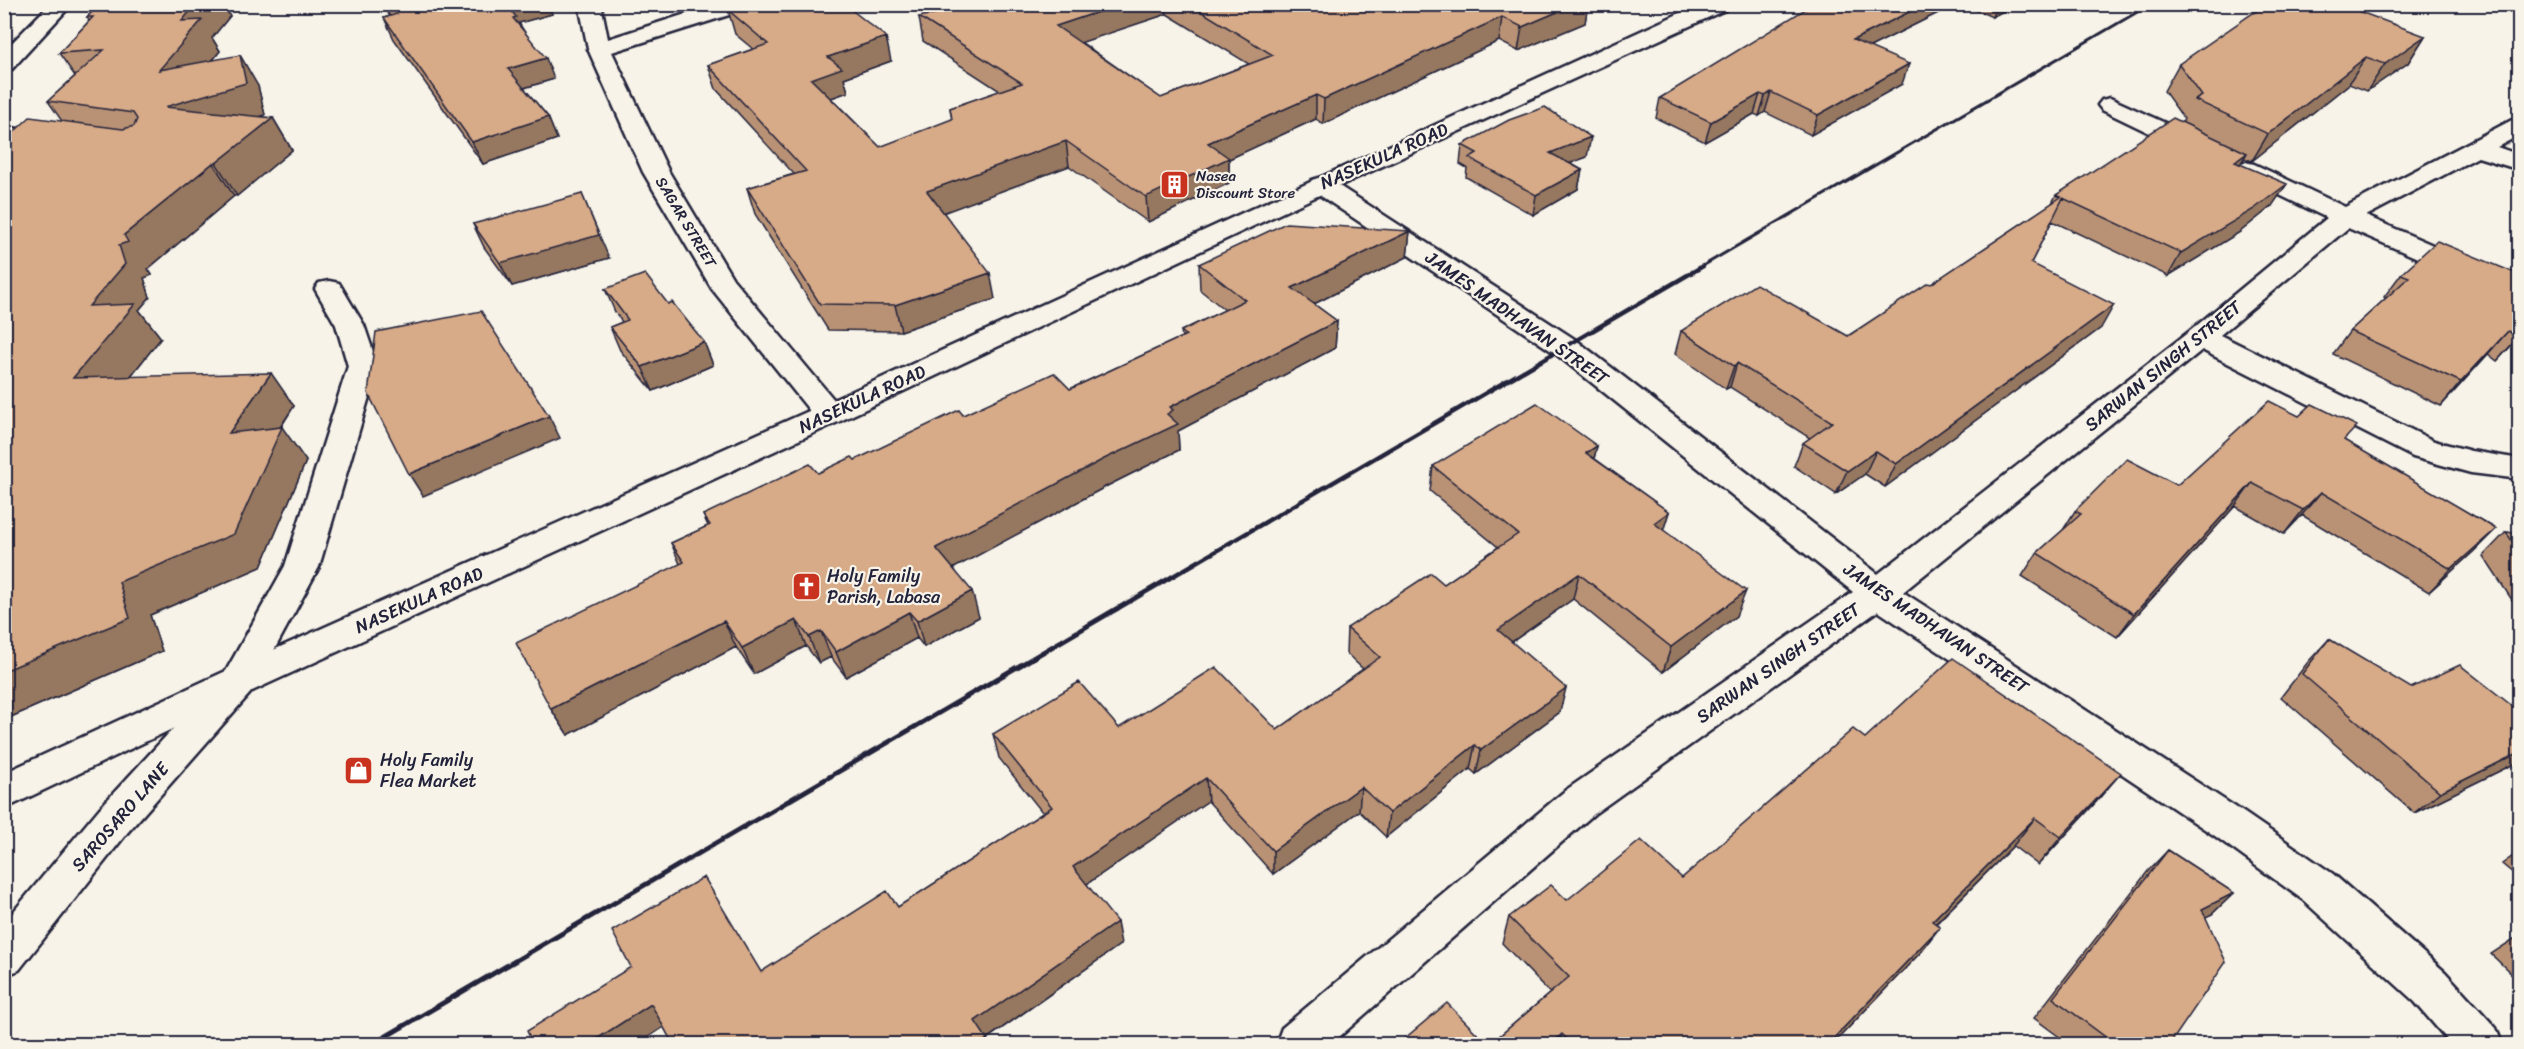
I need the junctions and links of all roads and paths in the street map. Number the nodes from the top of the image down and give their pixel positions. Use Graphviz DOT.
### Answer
graph roads {
  1 [pos="62,4"];
  2 [pos="590,4"];
  3 [pos="740,4"];
  4 [pos="1719,4"];
  5 [pos="598,49"];
  6 [pos="4,64"];
  7 [pos="2110,105"];
  8 [pos="2520,125"];
  9 [pos="4,134"];
  10 [pos="82,144"];
  11 [pos="2476,148"];
  12 [pos="2520,163"];
  13 [pos="1321,184"];
  14 [pos="2346,217"];
  15 [pos="329,289"];
  16 [pos="2520,294"];
  17 [pos="2200,337"];
  18 [pos="830,414"];
  19 [pos="2517,469"];
  20 [pos="1878,593"];
  21 [pos="239,681"];
  22 [pos="4,792"];
  23 [pos="4,956"];
  24 [pos="1298,1044"];
  25 [pos="2480,1044"];
  1 -- 6 [label="street"];
  2 -- 5 [label="street, SAGAR STREET"];
  3 -- 5 [label="street"];
  4 -- 13 [label="street, NASEKULA ROAD"];
  5 -- 18 [label="street, SAGAR STREET"];
  7 -- 14 [label="street"];
  8 -- 11 [label="street, SARWAN SINGH STREET"];
  9 -- 10 [label="street"];
  11 -- 12 [label="street"];
  11 -- 14 [label="street, SARWAN SINGH STREET"];
  13 -- 18 [label="street, NASEKULA ROAD"];
  13 -- 20 [label="street, JAMES MADHAVAN STREET"];
  14 -- 16 [label="street"];
  14 -- 17 [label="street, SARWAN SINGH STREET"];
  15 -- 21 [label="street"];
  17 -- 19 [label="street"];
  17 -- 20 [label="street, SARWAN SINGH STREET"];
  18 -- 21 [label="street, NASEKULA ROAD"];
  20 -- 24 [label="street, SARWAN SINGH STREET"];
  20 -- 25 [label="street, JAMES MADHAVAN STREET"];
  21 -- 22 [label="street, NASEKULA ROAD"];
  21 -- 23 [label="street, SAROSARO LANE"];
}
